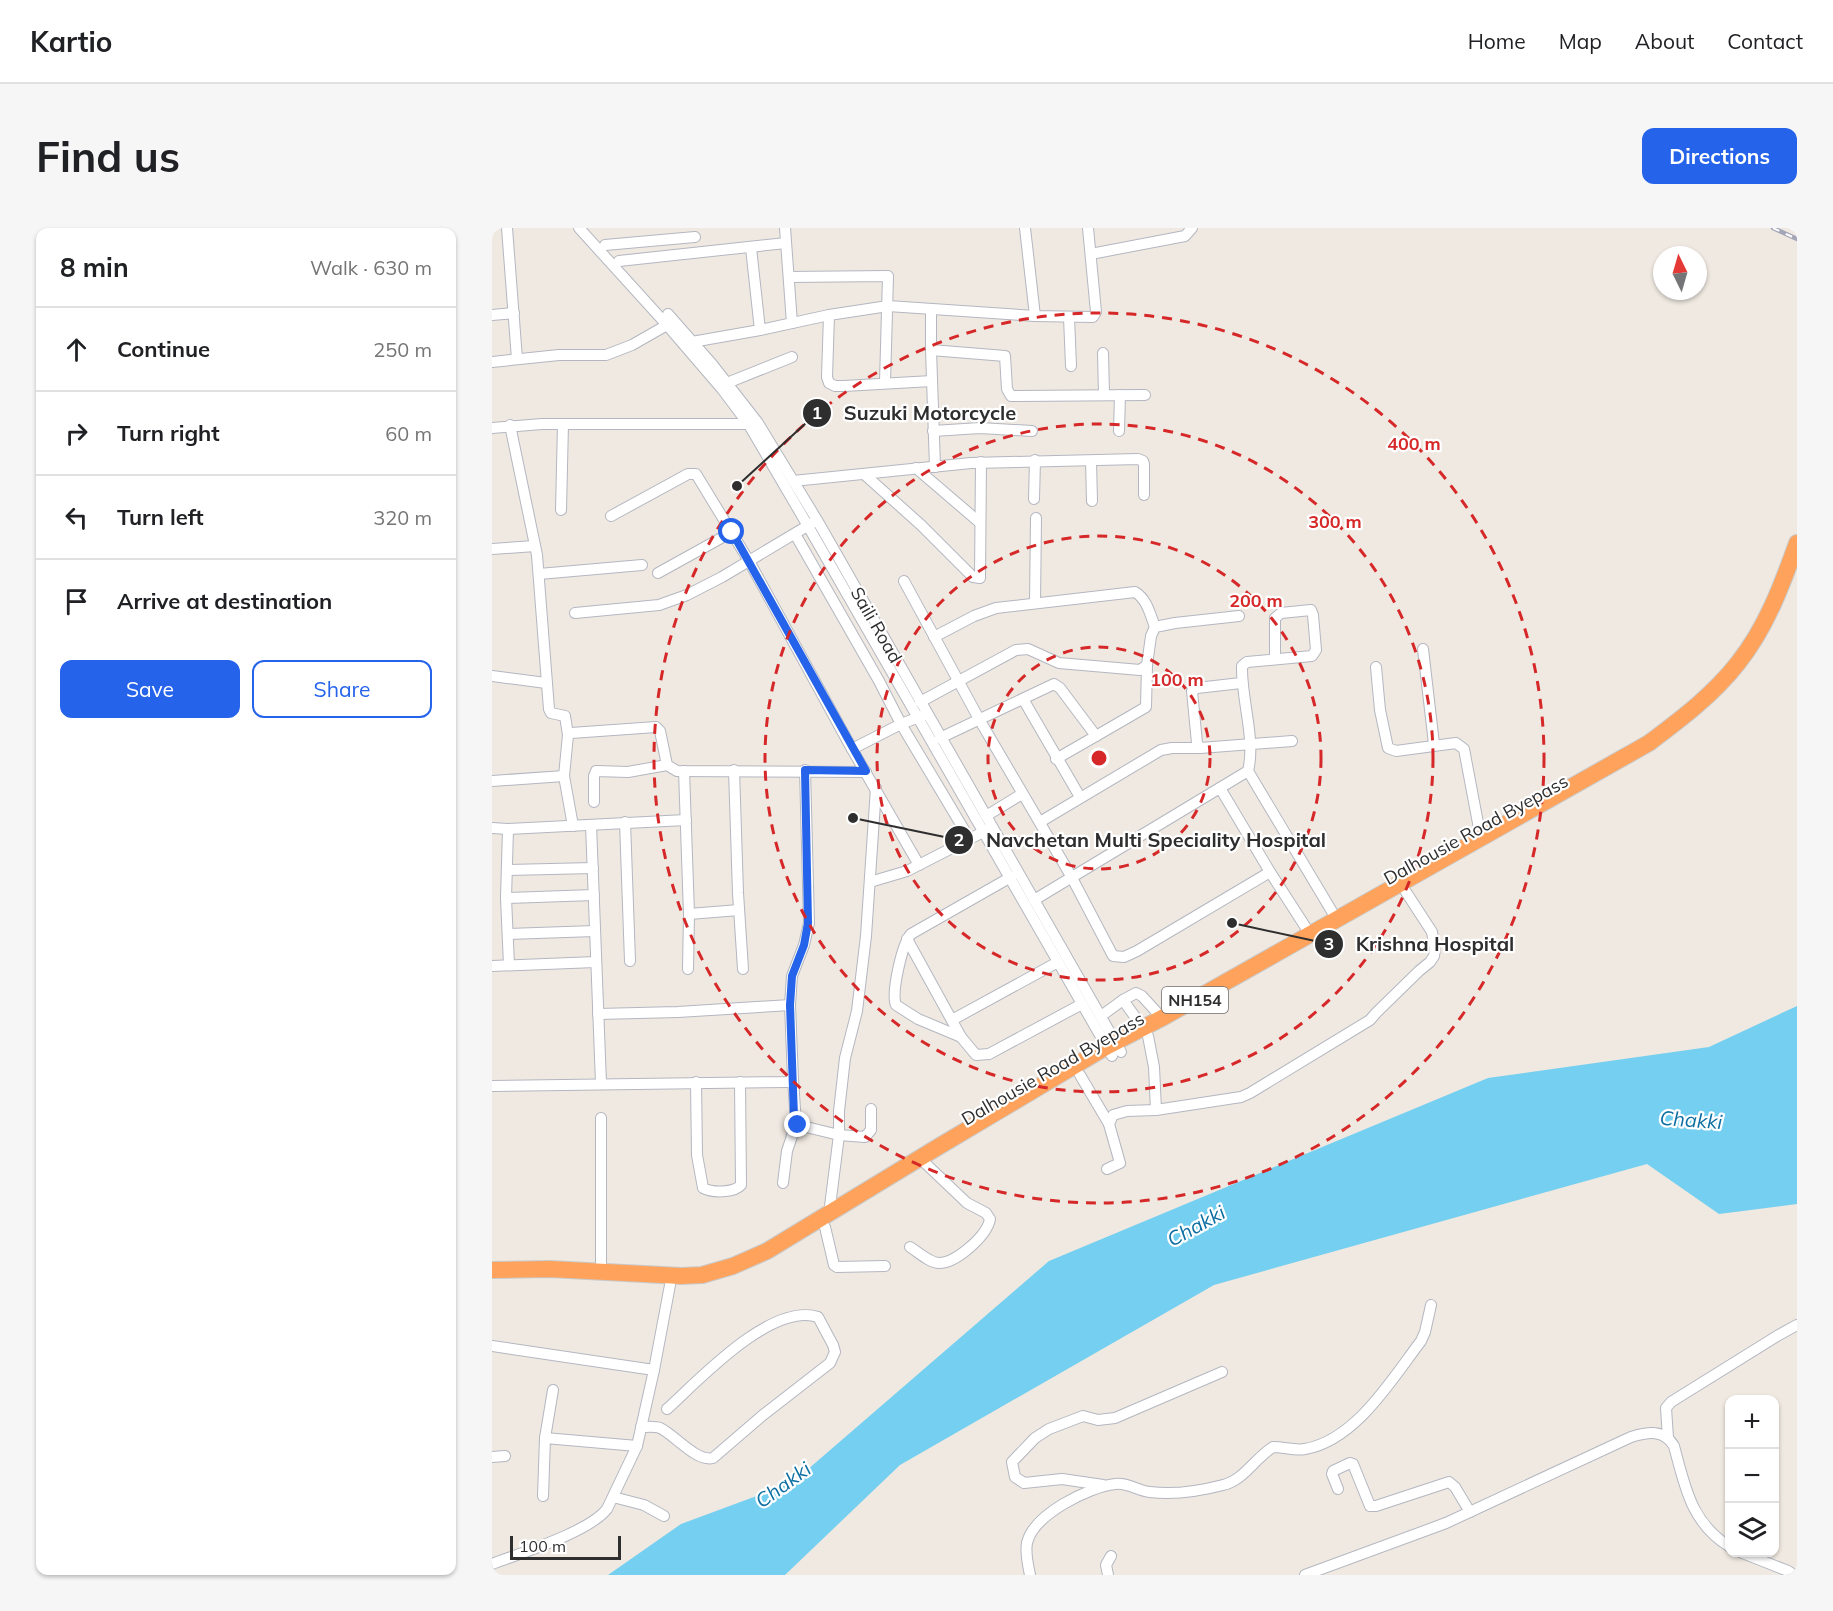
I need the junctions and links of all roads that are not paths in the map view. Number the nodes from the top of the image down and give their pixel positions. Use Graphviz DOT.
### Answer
graph roads {
  1 [pos="507,228"];
  2 [pos="579,228"];
  3 [pos="588,228"];
  4 [pos="785,228"];
  5 [pos="1025,228"];
  6 [pos="1088,228"];
  7 [pos="1192,228"];
  8 [pos="695,233"];
  9 [pos="786,243"];
  10 [pos="605,245"];
  11 [pos="751,248"];
  12 [pos="696,254"];
  13 [pos="1091,254"];
  14 [pos="619,261"];
  15 [pos="789,277"];
  16 [pos="888,306"];
  17 [pos="931,310"];
  18 [pos="514,313"];
  19 [pos="492,315"];
  20 [pos="829,315"];
  21 [pos="1035,316"];
  22 [pos="1069,317"];
  23 [pos="792,323"];
  24 [pos="667,325"];
  25 [pos="760,330"];
  26 [pos="692,342"];
  27 [pos="931,350"];
  28 [pos="1103,353"];
  29 [pos="792,357"];
  30 [pos="517,359"];
  31 [pos="492,362"];
  32 [pos="1071,366"];
  33 [pos="932,381"];
  34 [pos="885,382"];
  35 [pos="727,383"];
  36 [pos="1104,394"];
  37 [pos="1120,395"];
  38 [pos="1145,395"];
  39 [pos="563,424"];
  40 [pos="753,424"];
  41 [pos="510,425"];
  42 [pos="492,428"];
  43 [pos="933,430"];
  44 [pos="1032,431"];
  45 [pos="1119,431"];
  46 [pos="1035,460"];
  47 [pos="1091,461"];
  48 [pos="981,462"];
  49 [pos="935,467"];
  50 [pos="916,468"];
  51 [pos="864,474"];
  52 [pos="792,480"];
  53 [pos="1144,495"];
  54 [pos="1034,499"];
  55 [pos="1092,501"];
  56 [pos="561,510"];
  57 [pos="611,516"];
  58 [pos="1036,518"];
  59 [pos="980,522"];
  60 [pos="812,523"];
  61 [pos="732,532"];
  62 [pos="795,534"];
  63 [pos="1797,543"];
  64 [pos="535,546"];
  65 [pos="492,549"];
  66 [pos="749,561"];
  67 [pos="642,566"];
  68 [pos="658,573"];
  69 [pos="538,574"];
  70 [pos="1797,575"];
  71 [pos="904,581"];
  72 [pos="1035,602"];
  73 [pos="575,613"];
  74 [pos="1239,616"];
  75 [pos="1155,627"];
  76 [pos="934,636"];
  77 [pos="1423,649"];
  78 [pos="1275,658"];
  79 [pos="1056,662"];
  80 [pos="1147,665"];
  81 [pos="1376,667"];
  82 [pos="492,676"];
  83 [pos="958,680"];
  84 [pos="546,683"];
  85 [pos="1241,683"];
  86 [pos="1054,684"];
  87 [pos="1023,699"];
  88 [pos="920,702"];
  89 [pos="922,716"];
  90 [pos="979,719"];
  91 [pos="901,724"];
  92 [pos="568,735"];
  93 [pos="1096,736"];
  94 [pos="940,738"];
  95 [pos="1292,741"];
  96 [pos="1250,744"];
  97 [pos="1434,744"];
  98 [pos="1200,748"];
  99 [pos="852,749"];
  100 [pos="1056,759"];
  101 [pos="667,765"];
  102 [pos="805,770"];
  103 [pos="684,771"];
  104 [pos="734,771"];
  105 [pos="866,771"];
  106 [pos="1248,771"];
  107 [pos="564,776"];
  108 [pos="492,782"];
  109 [pos="876,788"];
  110 [pos="1220,788"];
  111 [pos="1022,794"];
  112 [pos="1080,797"];
  113 [pos="594,802"];
  114 [pos="986,816"];
  115 [pos="686,820"];
  116 [pos="625,822"];
  117 [pos="1040,822"];
  118 [pos="591,825"];
  119 [pos="573,826"];
  120 [pos="492,828"];
  121 [pos="508,829"];
  122 [pos="988,829"];
  123 [pos="969,838"];
  124 [pos="1481,839"];
  125 [pos="919,865"];
  126 [pos="593,868"];
  127 [pos="508,870"];
  128 [pos="1270,872"];
  129 [pos="1071,876"];
  130 [pos="1011,877"];
  131 [pos="870,882"];
  132 [pos="1406,892"];
  133 [pos="594,895"];
  134 [pos="506,898"];
  135 [pos="1034,900"];
  136 [pos="739,910"];
  137 [pos="689,914"];
  138 [pos="1337,920"];
  139 [pos="595,931"];
  140 [pos="508,934"];
  141 [pos="1310,934"];
  142 [pos="907,939"];
  143 [pos="630,961"];
  144 [pos="596,962"];
  145 [pos="1058,962"];
  146 [pos="509,965"];
  147 [pos="492,966"];
  148 [pos="688,969"];
  149 [pos="743,969"];
  150 [pos="1123,1000"];
  151 [pos="1082,1004"];
  152 [pos="790,1005"];
  153 [pos="598,1014"];
  154 [pos="1101,1016"];
  155 [pos="1162,1018"];
  156 [pos="952,1020"];
  157 [pos="1146,1032"];
  158 [pos="961,1037"];
  159 [pos="1114,1050"];
  160 [pos="1080,1075"];
  161 [pos="793,1079"];
  162 [pos="696,1082"];
  163 [pos="741,1082"];
  164 [pos="601,1083"];
  165 [pos="492,1086"];
  166 [pos="871,1109"];
  167 [pos="1156,1110"];
  168 [pos="601,1118"];
  169 [pos="796,1124"];
  170 [pos="1109,1124"];
  171 [pos="839,1135"];
  172 [pos="926,1164"];
  173 [pos="1107,1169"];
  174 [pos="783,1183"];
  175 [pos="827,1220"];
  176 [pos="910,1247"];
  177 [pos="885,1266"];
  178 [pos="492,1270"];
  179 [pos="601,1271"];
  180 [pos="492,1279"];
  181 [pos="670,1285"];
  182 [pos="1431,1305"];
  183 [pos="1797,1325"];
  184 [pos="492,1346"];
  185 [pos="654,1370"];
  186 [pos="1222,1372"];
  187 [pos="553,1390"];
  188 [pos="667,1409"];
  189 [pos="641,1426"];
  190 [pos="545,1437"];
  191 [pos="1668,1438"];
  192 [pos="637,1446"];
  193 [pos="505,1456"];
  194 [pos="492,1457"];
  195 [pos="1107,1486"];
  196 [pos="1338,1489"];
  197 [pos="543,1496"];
  198 [pos="613,1497"];
  199 [pos="1470,1512"];
  200 [pos="664,1516"];
  201 [pos="1725,1544"];
  202 [pos="1111,1556"];
  203 [pos="1753,1557"];
  204 [pos="492,1564"];
  205 [pos="1030,1575"];
  206 [pos="1108,1575"];
  207 [pos="1305,1575"];
  208 [pos="1794,1575"];
  1 -- 18 [label="street"];
  2 -- 24 [label="street"];
  3 -- 10 [label="street, Saili Road"];
  4 -- 9 [label="street"];
  5 -- 21 [label="street"];
  6 -- 13 [label="street"];
  7 -- 13 [label="street"];
  8 -- 10 [label="street"];
  8 -- 12 [label="street"];
  9 -- 11 [label="street"];
  9 -- 15 [label="street"];
  10 -- 14 [label="street, Saili Road"];
  11 -- 12 [label="street"];
  11 -- 25 [label="street"];
  12 -- 14 [label="street"];
  13 -- 22 [label="street"];
  14 -- 26 [label="street, Saili Road"];
  15 -- 16 [label="street"];
  15 -- 23 [label="street"];
  16 -- 17 [label="street"];
  16 -- 20 [label="street"];
  16 -- 34 [label="street"];
  17 -- 21 [label="street"];
  17 -- 27 [label="street"];
  18 -- 19 [label="street"];
  18 -- 30 [label="street"];
  20 -- 23 [label="street"];
  20 -- 34 [label="street"];
  21 -- 22 [label="street"];
  22 -- 32 [label="street"];
  23 -- 25 [label="street"];
  24 -- 30 [label="street"];
  24 -- 40 [label="street"];
  25 -- 26 [label="street"];
  26 -- 35 [label="street, Saili Road"];
  27 -- 33 [label="street"];
  27 -- 36 [label="street"];
  28 -- 36 [label="street"];
  29 -- 35 [label="street"];
  30 -- 31 [label="street"];
  33 -- 34 [label="street"];
  33 -- 43 [label="street"];
  35 -- 40 [label="street, Saili Road"];
  36 -- 37 [label="street"];
  37 -- 38 [label="street"];
  37 -- 45 [label="street"];
  39 -- 40 [label="street"];
  39 -- 41 [label="street"];
  39 -- 56 [label="street"];
  40 -- 52 [label="street, Saili Road"];
  40 -- 60 [label="street"];
  41 -- 42 [label="street"];
  41 -- 64 [label="street"];
  43 -- 44 [label="street"];
  43 -- 49 [label="street"];
  46 -- 47 [label="street"];
  46 -- 48 [label="street"];
  46 -- 54 [label="street"];
  47 -- 53 [label="street"];
  47 -- 55 [label="street"];
  48 -- 49 [label="street"];
  48 -- 59 [label="street"];
  49 -- 50 [label="street"];
  50 -- 51 [label="street"];
  50 -- 59 [label="street"];
  51 -- 52 [label="street"];
  51 -- 59 [label="street"];
  52 -- 60 [label="street, Saili Road"];
  57 -- 61 [label="street"];
  58 -- 72 [label="street"];
  60 -- 62 [label="street"];
  60 -- 88 [label="street, Saili Road"];
  60 -- 89 [label="street"];
  61 -- 66 [label="street"];
  61 -- 68 [label="street"];
  62 -- 66 [label="street"];
  62 -- 91 [label="street"];
  63 -- 124 [label="highway, NH154"];
  64 -- 65 [label="street"];
  64 -- 69 [label="street"];
  66 -- 73 [label="street"];
  66 -- 99 [label="street"];
  67 -- 69 [label="street"];
  69 -- 84 [label="street"];
  70 -- 132 [label="highway, Dalhousie Road Byepass / NH154"];
  71 -- 76 [label="street"];
  72 -- 75 [label="street"];
  72 -- 76 [label="street"];
  74 -- 75 [label="street"];
  75 -- 80 [label="street"];
  76 -- 83 [label="street"];
  77 -- 97 [label="street"];
  78 -- 78 [label="street"];
  78 -- 85 [label="street"];
  79 -- 80 [label="street"];
  79 -- 83 [label="street"];
  79 -- 86 [label="street"];
  80 -- 93 [label="street"];
  81 -- 97 [label="street"];
  82 -- 84 [label="street"];
  83 -- 88 [label="street"];
  83 -- 90 [label="street"];
  84 -- 92 [label="street"];
  85 -- 96 [label="street"];
  85 -- 98 [label="street"];
  86 -- 87 [label="street"];
  86 -- 93 [label="street"];
  87 -- 90 [label="street"];
  87 -- 100 [label="street"];
  88 -- 89 [label="street, Saili Road"];
  89 -- 91 [label="street"];
  89 -- 94 [label="street, Saili Road"];
  89 -- 122 [label="street"];
  90 -- 94 [label="street"];
  90 -- 111 [label="street"];
  91 -- 99 [label="street"];
  91 -- 123 [label="street"];
  92 -- 101 [label="street"];
  92 -- 107 [label="street"];
  93 -- 100 [label="street"];
  94 -- 114 [label="street, Saili Road"];
  95 -- 96 [label="street"];
  96 -- 98 [label="street"];
  96 -- 106 [label="street"];
  97 -- 124 [label="street"];
  98 -- 112 [label="street"];
  99 -- 105 [label="street"];
  100 -- 112 [label="street"];
  101 -- 103 [label="street"];
  101 -- 113 [label="street"];
  102 -- 104 [label="street"];
  102 -- 105 [label="street"];
  102 -- 152 [label="street"];
  103 -- 104 [label="street"];
  103 -- 115 [label="street"];
  104 -- 136 [label="street"];
  105 -- 109 [label="street"];
  106 -- 110 [label="street"];
  106 -- 138 [label="street"];
  107 -- 108 [label="street"];
  107 -- 119 [label="street"];
  109 -- 125 [label="street"];
  109 -- 131 [label="street"];
  110 -- 128 [label="street"];
  110 -- 129 [label="street"];
  111 -- 114 [label="street"];
  111 -- 117 [label="street"];
  112 -- 117 [label="street"];
  114 -- 122 [label="street, Saili Road"];
  115 -- 116 [label="street"];
  115 -- 137 [label="street"];
  116 -- 118 [label="street"];
  116 -- 143 [label="street"];
  117 -- 129 [label="street"];
  118 -- 119 [label="street"];
  118 -- 126 [label="street"];
  119 -- 121 [label="street"];
  120 -- 121 [label="street"];
  121 -- 127 [label="street"];
  122 -- 123 [label="street"];
  122 -- 130 [label="street"];
  122 -- 135 [label="street, Saili Road"];
  123 -- 125 [label="street"];
  124 -- 138 [label="highway, NH154"];
  125 -- 131 [label="street"];
  126 -- 127 [label="street"];
  126 -- 133 [label="street"];
  127 -- 134 [label="street"];
  128 -- 129 [label="street"];
  128 -- 141 [label="street"];
  129 -- 135 [label="street"];
  130 -- 142 [label="street"];
  130 -- 145 [label="street"];
  131 -- 171 [label="street"];
  132 -- 157 [label="highway, Dalhousie Road Byepass / NH154"];
  132 -- 167 [label="street"];
  133 -- 134 [label="street"];
  133 -- 139 [label="street"];
  134 -- 140 [label="street"];
  135 -- 154 [label="street, Saili Road"];
  136 -- 137 [label="street"];
  136 -- 149 [label="street"];
  137 -- 148 [label="street"];
  138 -- 141 [label="highway, NH154"];
  139 -- 140 [label="street"];
  139 -- 144 [label="street"];
  140 -- 146 [label="street"];
  141 -- 155 [label="highway, NH154"];
  142 -- 156 [label="street"];
  142 -- 158 [label="street"];
  144 -- 146 [label="street"];
  144 -- 153 [label="street"];
  145 -- 151 [label="street"];
  145 -- 156 [label="street"];
  146 -- 147 [label="street"];
  150 -- 154 [label="street"];
  150 -- 155 [label="street"];
  150 -- 157 [label="street"];
  151 -- 158 [label="street"];
  151 -- 159 [label="street"];
  152 -- 153 [label="street"];
  152 -- 161 [label="street"];
  153 -- 164 [label="street"];
  154 -- 159 [label="street, Saili Road"];
  155 -- 157 [label="highway, NH154"];
  156 -- 158 [label="street"];
  157 -- 159 [label="highway, Dalhousie Road Byepass / NH154"];
  157 -- 167 [label="street"];
  159 -- 160 [label="highway, Dalhousie Road Byepass / NH154"];
  159 -- 175 [label="highway, NH154"];
  160 -- 170 [label="street"];
  160 -- 172 [label="highway, Dalhousie Road Byepass / NH154"];
  161 -- 163 [label="street"];
  161 -- 169 [label="street"];
  162 -- 163 [label="street"];
  162 -- 163 [label="street"];
  162 -- 164 [label="street"];
  164 -- 165 [label="street"];
  166 -- 171 [label="street"];
  167 -- 170 [label="street"];
  168 -- 179 [label="street"];
  169 -- 171 [label="street"];
  169 -- 174 [label="street"];
  170 -- 173 [label="street"];
  171 -- 175 [label="street"];
  172 -- 175 [label="highway, Dalhousie Road Byepass / NH154"];
  172 -- 176 [label="street"];
  175 -- 177 [label="street"];
  175 -- 179 [label="highway, NH154"];
  175 -- 181 [label="highway, Dalhousie Road Byepass / NH154"];
  178 -- 179 [label="highway, NH154"];
  180 -- 181 [label="highway, Dalhousie Road Byepass / NH154"];
  181 -- 185 [label="street"];
  182 -- 195 [label="street"];
  183 -- 191 [label="street"];
  184 -- 185 [label="street"];
  185 -- 189 [label="street"];
  186 -- 195 [label="street"];
  187 -- 190 [label="street"];
  188 -- 189 [label="street"];
  189 -- 192 [label="street"];
  190 -- 192 [label="street"];
  190 -- 197 [label="street"];
  191 -- 199 [label="street"];
  191 -- 201 [label="street"];
  192 -- 198 [label="street"];
  193 -- 194 [label="street"];
  195 -- 205 [label="street"];
  196 -- 199 [label="street"];
  198 -- 200 [label="street"];
  198 -- 204 [label="street"];
  199 -- 207 [label="street"];
  202 -- 206 [label="street"];
  203 -- 208 [label="street"];
}
